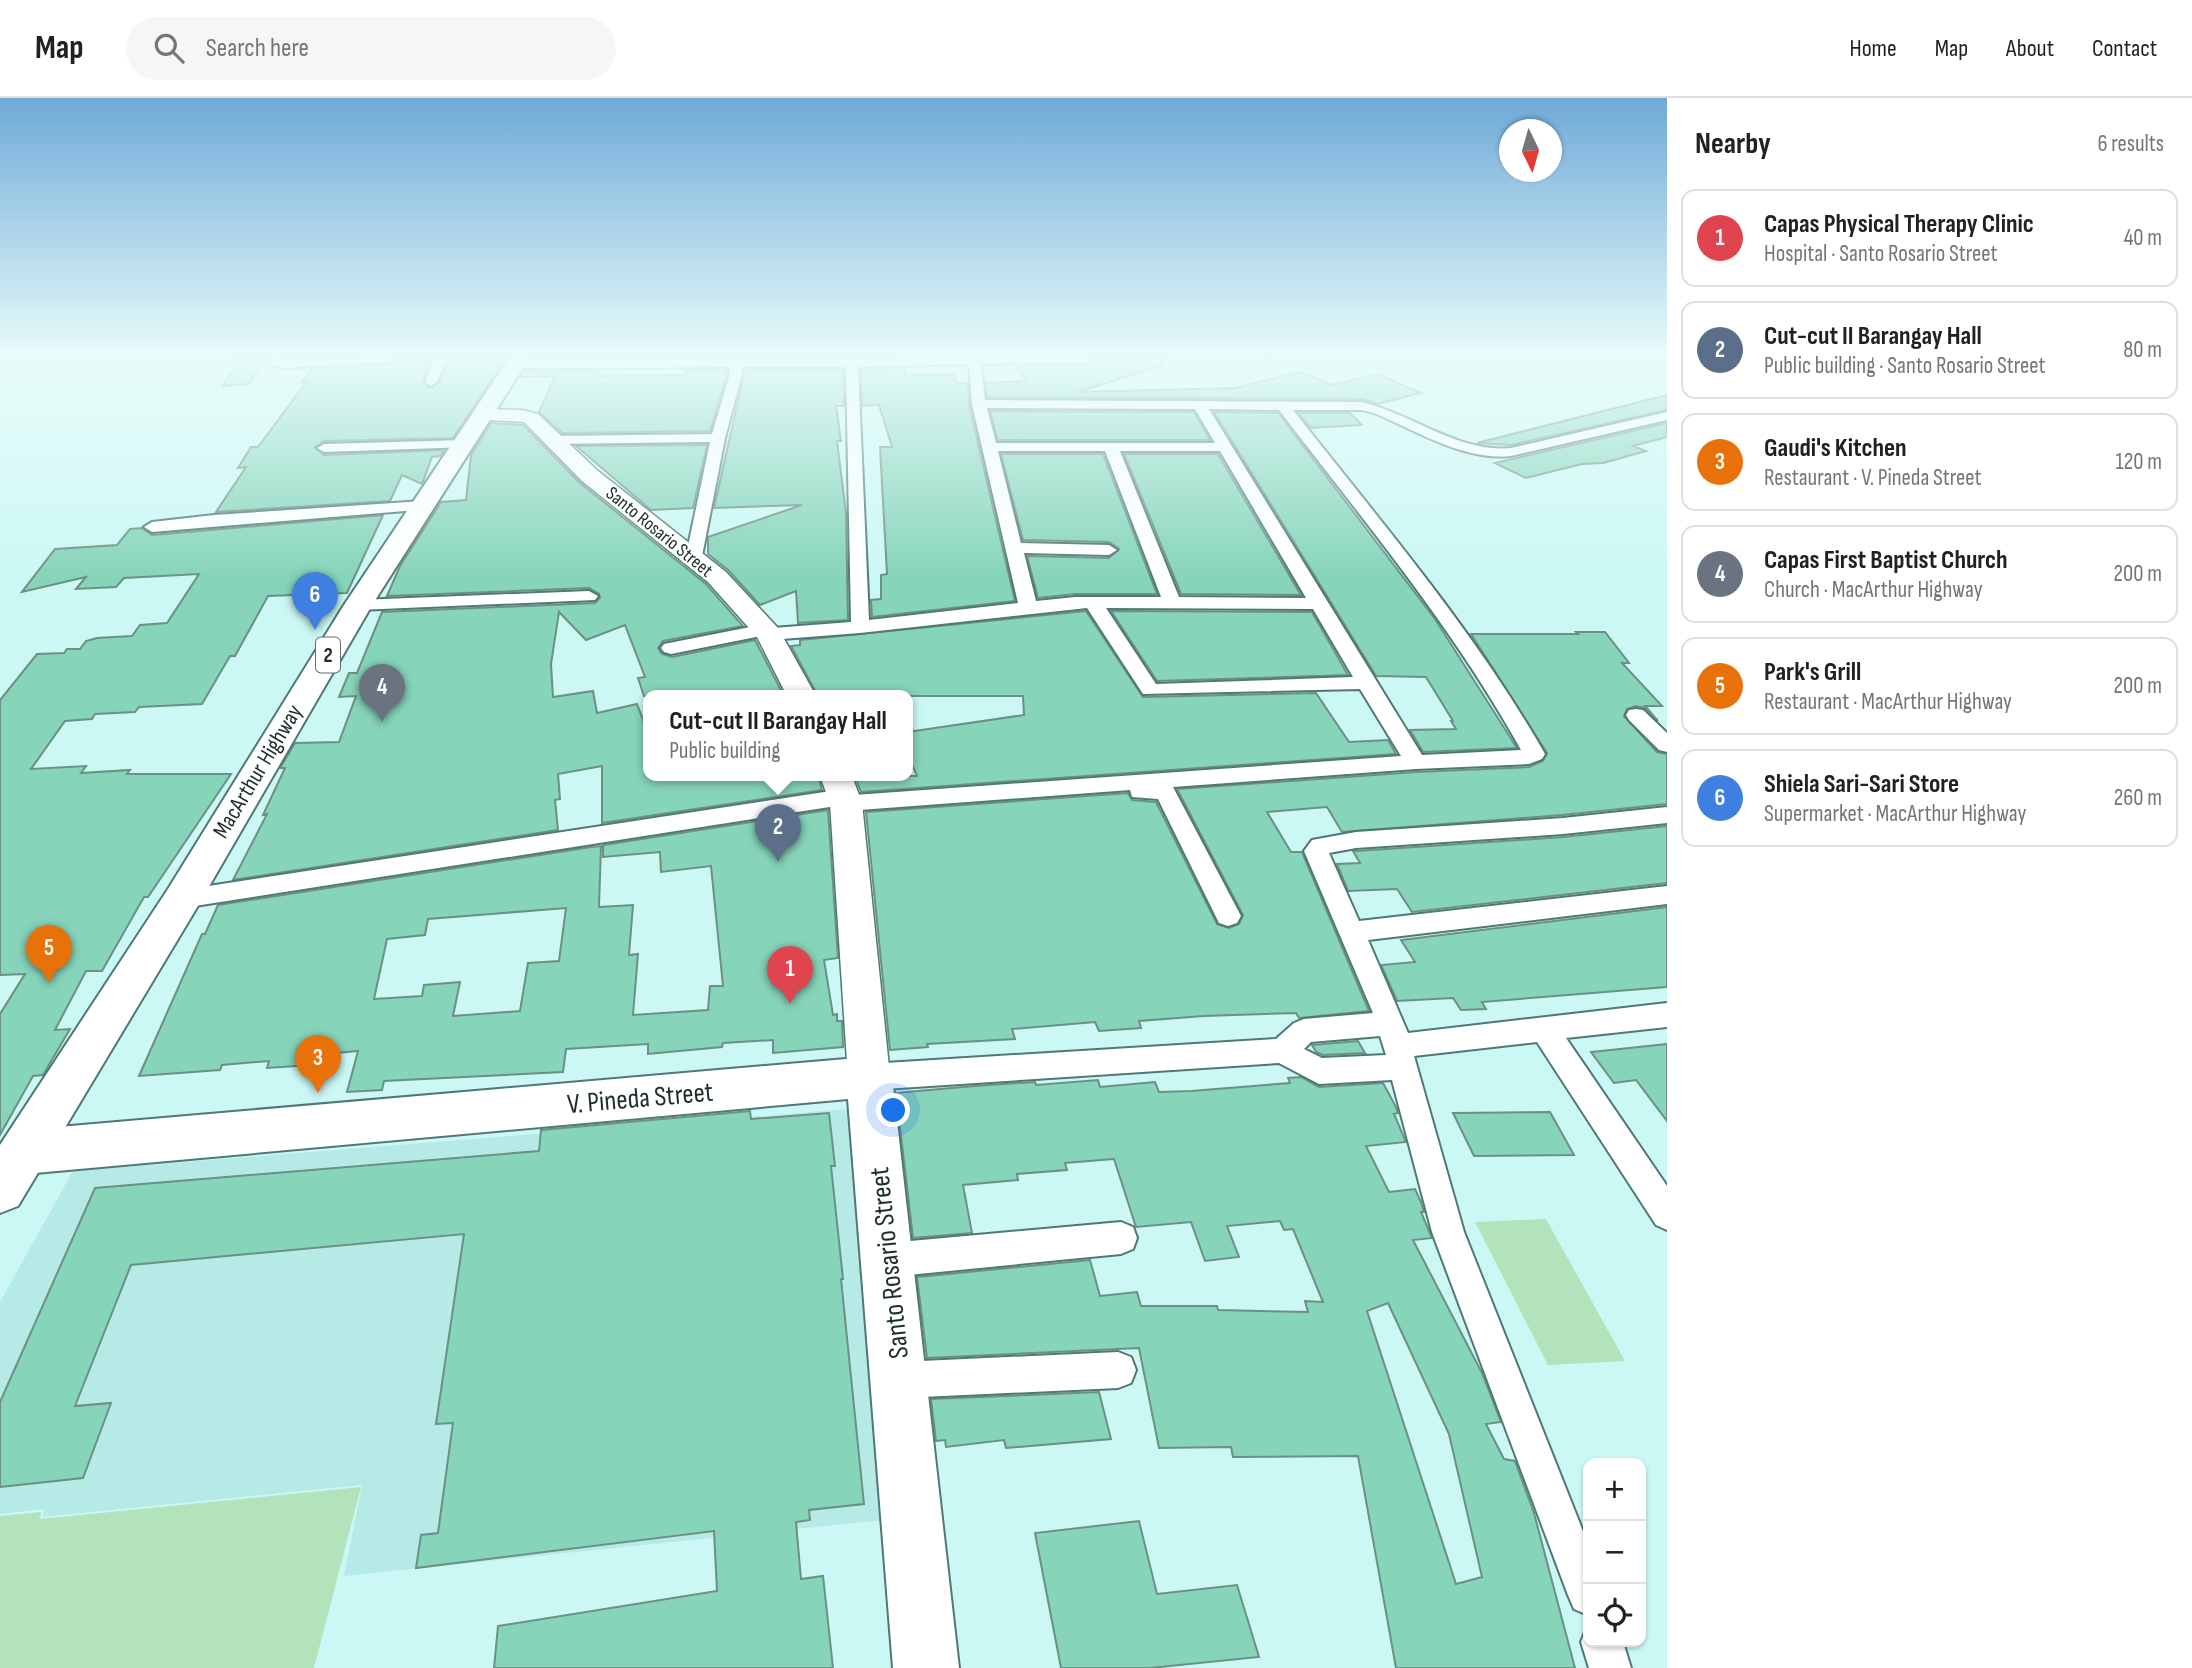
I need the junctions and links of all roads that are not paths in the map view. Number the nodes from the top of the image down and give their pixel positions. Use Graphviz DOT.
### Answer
graph roads {
  1 [pos="473,430"];
  2 [pos="543,430"];
  3 [pos="720,430"];
  4 [pos="855,430"];
  5 [pos="986,430"];
  6 [pos="1216,430"];
  7 [pos="1302,430"];
  8 [pos="1426,430"];
  9 [pos="1605,430"];
  10 [pos="718,438"];
  11 [pos="552,440"];
  12 [pos="464,444"];
  13 [pos="990,447"];
  14 [pos="1227,447"];
  15 [pos="324,448"];
  16 [pos="1111,448"];
  17 [pos="424,506"];
  18 [pos="152,527"];
  19 [pos="1013,548"];
  20 [pos="1109,550"];
  21 [pos="694,556"];
  22 [pos="589,596"];
  23 [pos="1093,602"];
  24 [pos="1172,602"];
  25 [pos="358,604"];
  26 [pos="1318,604"];
  27 [pos="1028,606"];
  28 [pos="860,628"];
  29 [pos="767,632"];
  30 [pos="671,648"];
  31 [pos="1366,683"];
  32 [pos="799,690"];
  33 [pos="1636,715"];
  34 [pos="1666,743"];
  35 [pos="1416,762"];
  36 [pos="1115,785"];
  37 [pos="842,792"];
  38 [pos="1667,815"];
  39 [pos="1667,895"];
  40 [pos="182,899"];
  41 [pos="1228,916"];
  42 [pos="1353,932"];
  43 [pos="1667,1014"];
  44 [pos="1545,1030"];
  45 [pos="1398,1045"];
  46 [pos="1282,1051"];
  47 [pos="869,1077"];
  48 [pos="8,1165"];
  49 [pos="1667,1214"];
  50 [pos="1121,1238"];
  51 [pos="888,1260"];
  52 [pos="1118,1370"];
  53 [pos="900,1380"];
  54 [pos="1584,1584"];
  55 [pos="1604,1647"];
  56 [pos="926,1668"];
  57 [pos="1610,1668"];
  1 -- 12 [label="main road, MacArthur Highway / 2"];
  2 -- 11 [label="street, Santo Rosario Street"];
  3 -- 10 [label="street"];
  4 -- 28 [label="street"];
  5 -- 13 [label="street"];
  6 -- 14 [label="street"];
  7 -- 35 [label="street"];
  8 -- 9 [label="street"];
  10 -- 11 [label="street"];
  10 -- 21 [label="street"];
  11 -- 21 [label="street, Santo Rosario Street"];
  12 -- 15 [label="street"];
  12 -- 17 [label="main road, MacArthur Highway / 2"];
  13 -- 16 [label="street"];
  13 -- 19 [label="street"];
  14 -- 16 [label="street"];
  14 -- 26 [label="street"];
  16 -- 24 [label="street"];
  17 -- 18 [label="street"];
  17 -- 25 [label="main road, MacArthur Highway / 2"];
  19 -- 20 [label="street"];
  19 -- 27 [label="street"];
  21 -- 29 [label="street, Santo Rosario Street"];
  22 -- 25 [label="street"];
  23 -- 24 [label="street"];
  23 -- 27 [label="street"];
  23 -- 31 [label="street"];
  24 -- 26 [label="street"];
  25 -- 40 [label="main road, MacArthur Highway / 2"];
  26 -- 31 [label="street"];
  27 -- 28 [label="street"];
  28 -- 29 [label="street"];
  29 -- 30 [label="street"];
  29 -- 32 [label="street, Santo Rosario Street"];
  31 -- 35 [label="street"];
  33 -- 34 [label="street"];
  35 -- 36 [label="street"];
  36 -- 37 [label="street"];
  36 -- 41 [label="street"];
  37 -- 40 [label="street"];
  37 -- 47 [label="street, Santo Rosario Street"];
  38 -- 42 [label="street"];
  39 -- 42 [label="street"];
  40 -- 48 [label="main road, MacArthur Highway / 2"];
  42 -- 45 [label="street"];
  43 -- 44 [label="street"];
  44 -- 45 [label="street"];
  44 -- 49 [label="street"];
  45 -- 46 [label="street"];
  45 -- 46 [label="street"];
  45 -- 54 [label="street"];
  46 -- 47 [label="street, V. Pineda Street"];
  47 -- 48 [label="main road, V. Pineda Street"];
  47 -- 51 [label="main road, Santo Rosario Street"];
  50 -- 51 [label="street"];
  51 -- 53 [label="main road, Santo Rosario Street"];
  52 -- 53 [label="street"];
  53 -- 56 [label="main road, Santo Rosario Street"];
  55 -- 57 [label="street"];
}
